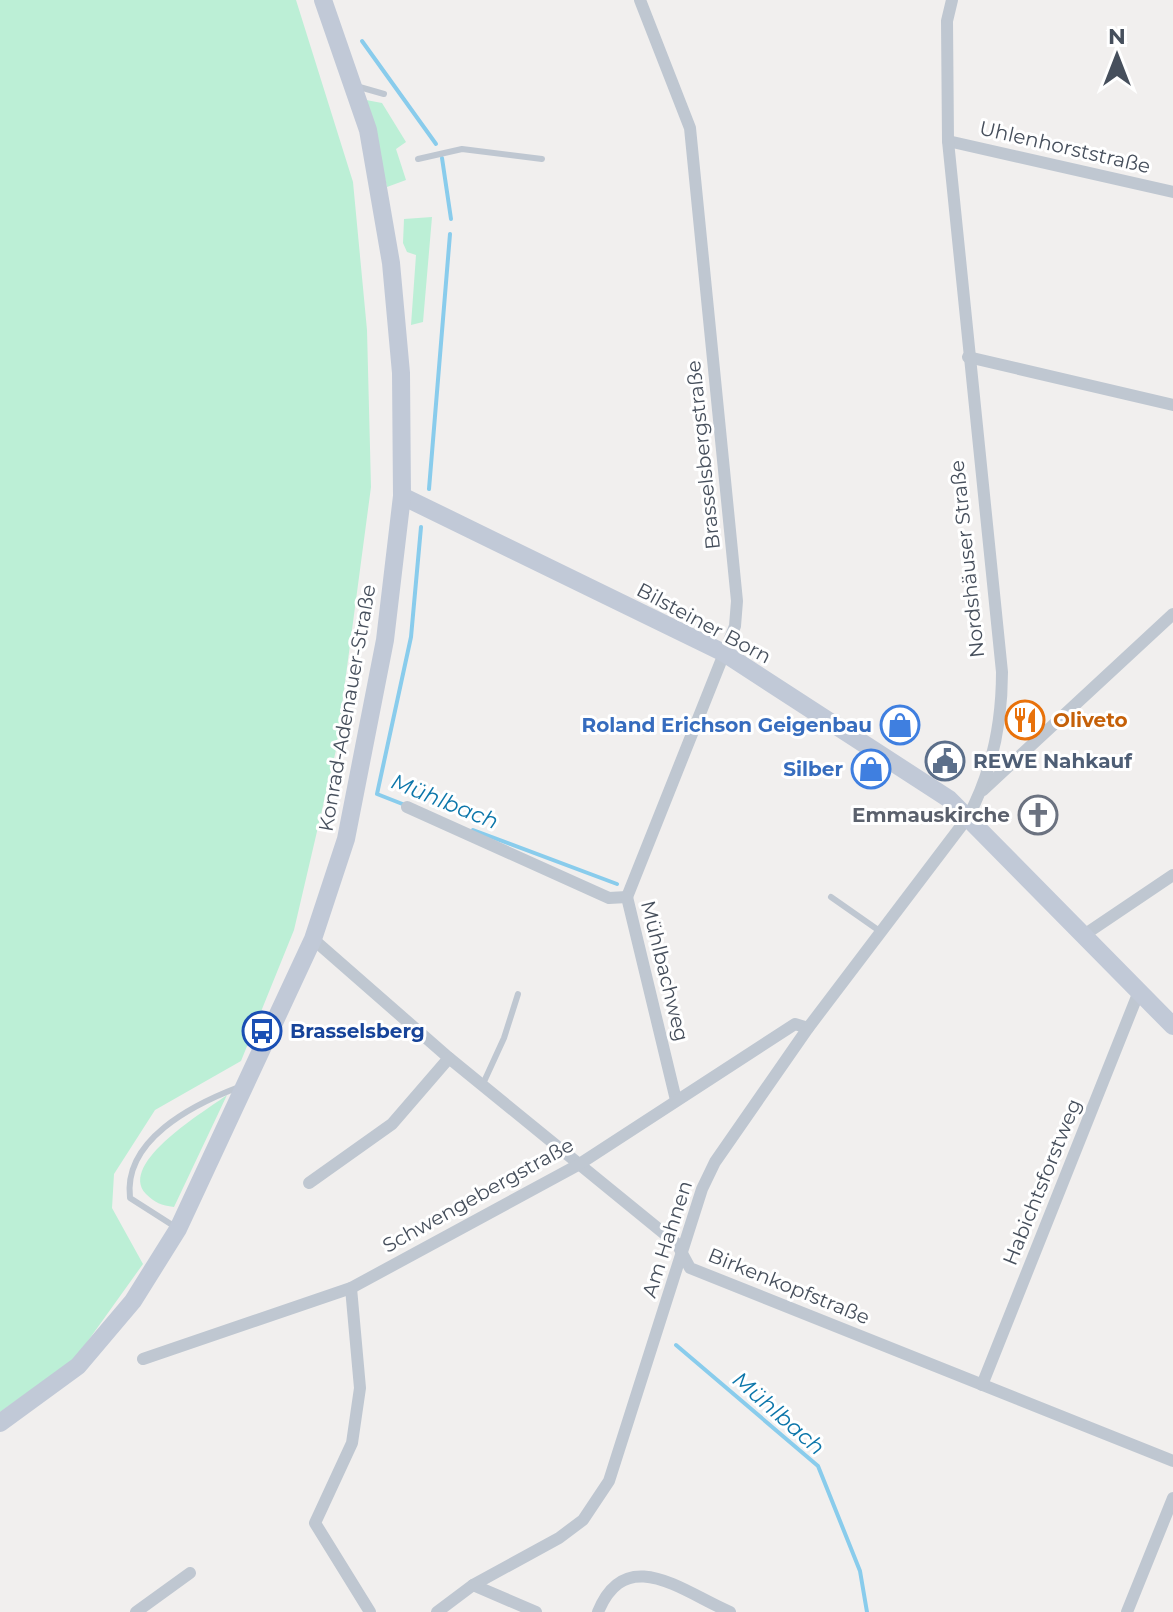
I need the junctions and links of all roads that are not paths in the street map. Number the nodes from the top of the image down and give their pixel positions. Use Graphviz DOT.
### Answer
graph roads {
  1 [pos="323,0"];
  2 [pos="640,0"];
  3 [pos="952,0"];
  4 [pos="353,85"];
  5 [pos="384,94"];
  6 [pos="948,141"];
  7 [pos="418,159"];
  8 [pos="542,159"];
  9 [pos="1173,192"];
  10 [pos="968,357"];
  11 [pos="1173,405"];
  12 [pos="402,496"];
  13 [pos="1173,614"];
  14 [pos="724,653"];
  15 [pos="983,790"];
  16 [pos="407,807"];
  17 [pos="968,817"];
  18 [pos="1173,875"];
  19 [pos="627,897"];
  20 [pos="831,897"];
  21 [pos="881,932"];
  22 [pos="1084,935"];
  23 [pos="313,939"];
  24 [pos="518,994"];
  25 [pos="1138,994"];
  26 [pos="1173,1026"];
  27 [pos="808,1028"];
  28 [pos="449,1058"];
  29 [pos="246,1084"];
  30 [pos="482,1086"];
  31 [pos="676,1100"];
  32 [pos="578,1165"];
  33 [pos="309,1183"];
  34 [pos="178,1229"];
  35 [pos="682,1258"];
  36 [pos="351,1288"];
  37 [pos="143,1359"];
  38 [pos="982,1385"];
  39 [pos="0,1423"];
  40 [pos="1173,1461"];
  41 [pos="1173,1498"];
  42 [pos="190,1573"];
  43 [pos="473,1585"];
  44 [pos="136,1612"];
  45 [pos="370,1612"];
  46 [pos="437,1612"];
  47 [pos="536,1612"];
  48 [pos="598,1612"];
  49 [pos="730,1612"];
  50 [pos="1127,1612"];
  1 -- 4 [label="main road, Konrad-Adenauer-Straße"];
  2 -- 14 [label="street, Brasselsbergstraße"];
  3 -- 6 [label="street, Nordshäuser Straße"];
  4 -- 5 [label="lane"];
  4 -- 12 [label="main road, Konrad-Adenauer-Straße"];
  6 -- 9 [label="street, Uhlenhorststraße"];
  6 -- 10 [label="street, Nordshäuser Straße"];
  7 -- 8 [label="lane"];
  10 -- 11 [label="street"];
  10 -- 15 [label="street, Nordshäuser Straße"];
  12 -- 14 [label="main road, Bilsteiner Born"];
  12 -- 23 [label="main road, Konrad-Adenauer-Straße"];
  13 -- 15 [label="street"];
  14 -- 17 [label="main road, Bilsteiner Born"];
  14 -- 19 [label="street, Brasselsbergstraße"];
  15 -- 17 [label="street, Nordshäuser Straße"];
  16 -- 19 [label="street, Mühlbachweg"];
  17 -- 21 [label="street, Am Hahnen"];
  17 -- 22 [label="main road"];
  18 -- 22 [label="street"];
  19 -- 31 [label="street, Mühlbachweg"];
  20 -- 21 [label="lane"];
  21 -- 27 [label="street, Am Hahnen"];
  22 -- 25 [label="main road"];
  23 -- 28 [label="street, Birkenkopfstraße"];
  23 -- 29 [label="main road, Konrad-Adenauer-Straße"];
  24 -- 30 [label="lane"];
  25 -- 26 [label="main road"];
  25 -- 38 [label="street, Habichtsforstweg"];
  27 -- 31 [label="street, Schwengebergstraße"];
  27 -- 35 [label="street, Am Hahnen"];
  28 -- 30 [label="street, Birkenkopfstraße"];
  28 -- 33 [label="street"];
  29 -- 34 [label="main road, Konrad-Adenauer-Straße"];
  29 -- 34 [label="lane"];
  30 -- 32 [label="street, Birkenkopfstraße"];
  31 -- 32 [label="street, Schwengebergstraße"];
  32 -- 35 [label="street, Birkenkopfstraße"];
  32 -- 36 [label="street, Schwengebergstraße"];
  34 -- 39 [label="main road, Konrad-Adenauer-Straße"];
  35 -- 38 [label="street, Birkenkopfstraße"];
  35 -- 43 [label="street, Am Hahnen"];
  36 -- 37 [label="street, Schwengebergstraße"];
  36 -- 45 [label="street"];
  38 -- 40 [label="street, Birkenkopfstraße"];
  41 -- 50 [label="street"];
  42 -- 44 [label="street"];
  43 -- 46 [label="street, Am Hahnen"];
  43 -- 47 [label="street"];
  48 -- 49 [label="street"];
}
